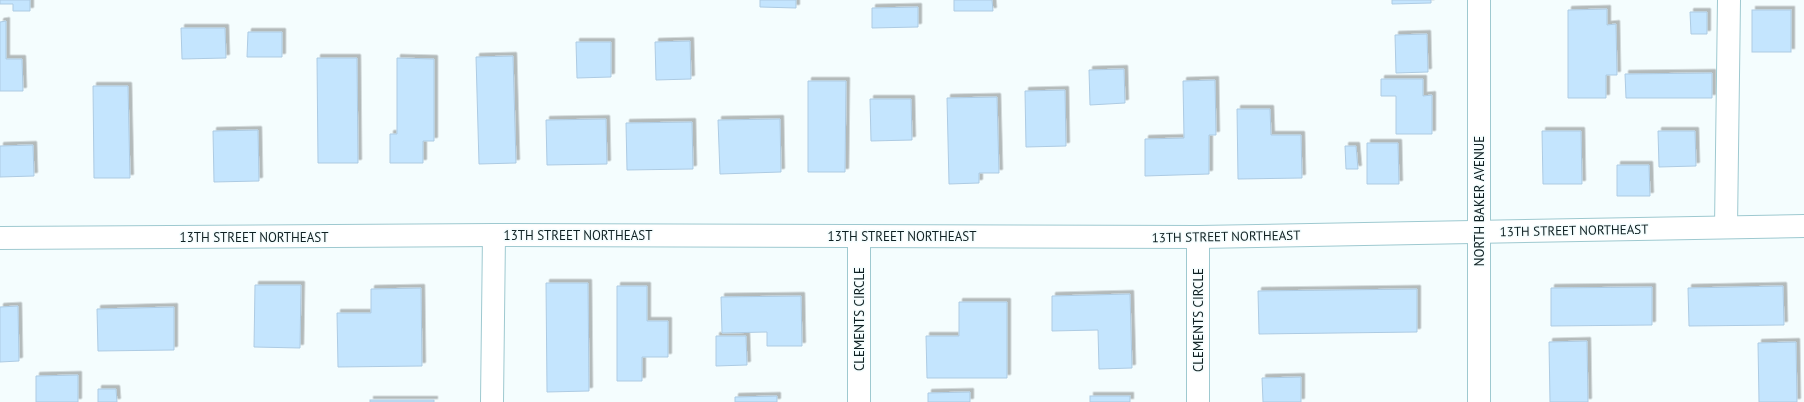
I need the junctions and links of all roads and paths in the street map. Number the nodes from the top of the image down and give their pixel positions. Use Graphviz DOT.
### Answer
graph roads {
  1 [pos="1479,0"];
  2 [pos="1729,0"];
  3 [pos="1804,226"];
  4 [pos="1726,227"];
  5 [pos="1479,231"];
  6 [pos="494,234"];
  7 [pos="859,236"];
  8 [pos="1198,237"];
  9 [pos="0,238"];
  10 [pos="492,402"];
  11 [pos="859,402"];
  12 [pos="1198,402"];
  13 [pos="1479,402"];
  1 -- 5 [label="street, NORTH BAKER AVENUE"];
  2 -- 4 [label="street"];
  3 -- 4 [label="street, 13TH STREET NORTHEAST"];
  4 -- 5 [label="street, 13TH STREET NORTHEAST"];
  5 -- 8 [label="street, 13TH STREET NORTHEAST"];
  5 -- 13 [label="street, NORTH BAKER AVENUE"];
  6 -- 7 [label="street, 13TH STREET NORTHEAST"];
  6 -- 9 [label="street, 13TH STREET NORTHEAST"];
  6 -- 10 [label="street"];
  7 -- 8 [label="street, 13TH STREET NORTHEAST"];
  7 -- 11 [label="street, CLEMENTS CIRCLE"];
  8 -- 12 [label="street, CLEMENTS CIRCLE"];
}
